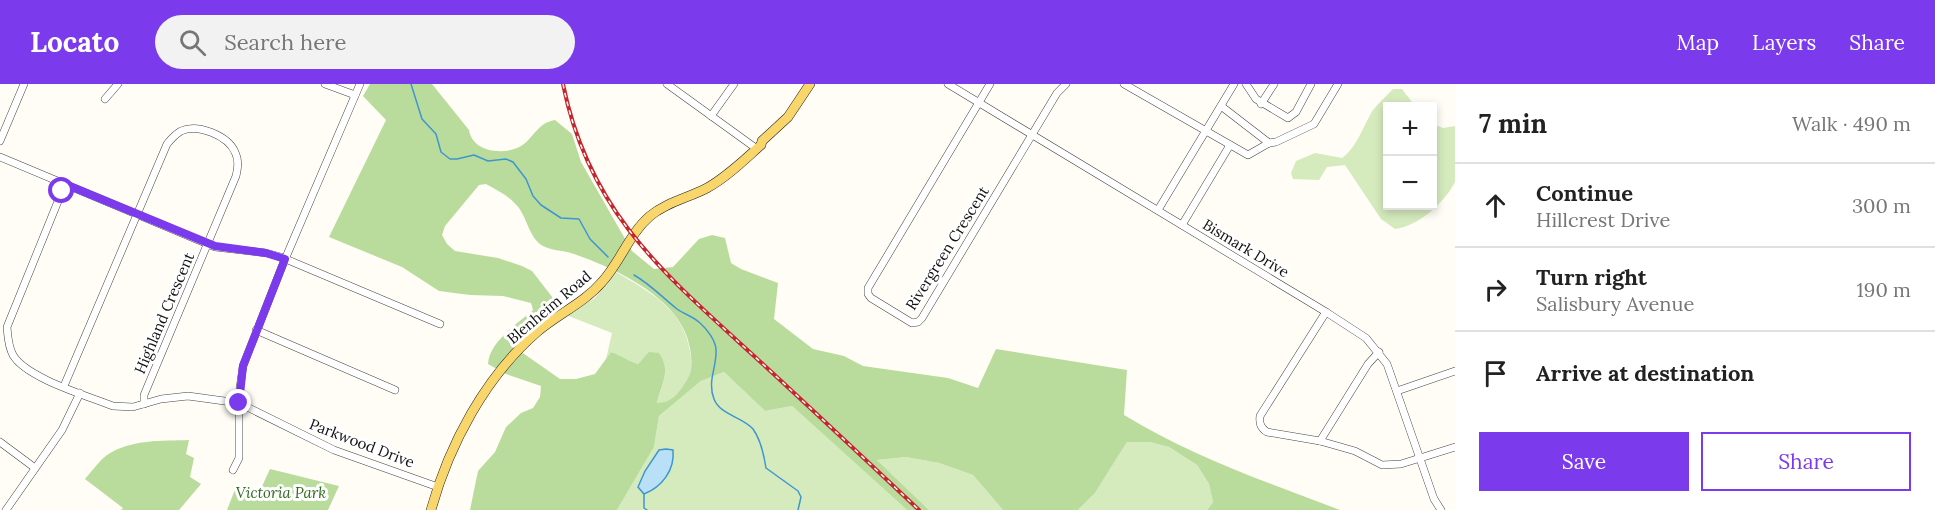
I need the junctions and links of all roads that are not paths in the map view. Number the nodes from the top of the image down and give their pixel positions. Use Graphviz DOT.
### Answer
graph roads {
  1 [pos="24,84"];
  2 [pos="118,84"];
  3 [pos="325,84"];
  4 [pos="360,84"];
  5 [pos="667,84"];
  6 [pos="734,84"];
  7 [pos="810,84"];
  8 [pos="817,84"];
  9 [pos="948,84"];
  10 [pos="990,84"];
  11 [pos="1066,84"];
  12 [pos="1124,84"];
  13 [pos="1234,84"];
  14 [pos="1246,84"];
  15 [pos="1274,84"];
  16 [pos="1311,84"];
  17 [pos="1338,84"];
  18 [pos="355,95"];
  19 [pos="105,99"];
  20 [pos="979,102"];
  21 [pos="1261,104"];
  22 [pos="1221,106"];
  23 [pos="711,116"];
  24 [pos="1205,132"];
  25 [pos="1032,134"];
  26 [pos="0,141"];
  27 [pos="1269,143"];
  28 [pos="1230,146"];
  29 [pos="759,147"];
  30 [pos="0,158"];
  31 [pos="65,184"];
  32 [pos="1158,210"];
  33 [pos="137,213"];
  34 [pos="1182,225"];
  35 [pos="208,243"];
  36 [pos="285,259"];
  37 [pos="1326,312"];
  38 [pos="440,324"];
  39 [pos="256,330"];
  40 [pos="1379,352"];
  41 [pos="1455,372"];
  42 [pos="64,386"];
  43 [pos="395,390"];
  44 [pos="1397,391"];
  45 [pos="80,393"];
  46 [pos="239,403"];
  47 [pos="144,404"];
  48 [pos="1320,441"];
  49 [pos="0,442"];
  50 [pos="1455,447"];
  51 [pos="1420,458"];
  52 [pos="35,468"];
  53 [pos="233,470"];
  54 [pos="438,487"];
  55 [pos="6,510"];
  56 [pos="431,510"];
  57 [pos="1441,510"];
  1 -- 26 [label="street"];
  2 -- 19 [label="street"];
  3 -- 18 [label="street"];
  4 -- 18 [label="street"];
  5 -- 23 [label="street"];
  6 -- 23 [label="street"];
  7 -- 29 [label="main road, Blenheim Road"];
  8 -- 29 [label="main road, Blenheim Road"];
  9 -- 20 [label="street, Bismark Drive"];
  10 -- 20 [label="street"];
  11 -- 25 [label="street"];
  12 -- 24 [label="street"];
  13 -- 22 [label="street"];
  14 -- 21 [label="street"];
  15 -- 21 [label="street"];
  16 -- 21 [label="street"];
  17 -- 27 [label="street"];
  18 -- 36 [label="street"];
  20 -- 25 [label="street, Bismark Drive"];
  20 -- 25 [label="street, Rivergreen Crescent"];
  22 -- 24 [label="street"];
  22 -- 27 [label="street"];
  23 -- 29 [label="street"];
  24 -- 28 [label="street"];
  24 -- 32 [label="street"];
  25 -- 32 [label="street, Bismark Drive"];
  27 -- 28 [label="street"];
  28 -- 34 [label="street"];
  29 -- 54 [label="main road, Blenheim Road"];
  30 -- 31 [label="street"];
  31 -- 33 [label="street"];
  31 -- 42 [label="street, Parkwood Drive"];
  32 -- 34 [label="street, Bismark Drive"];
  33 -- 35 [label="street"];
  33 -- 35 [label="street, Highland Crescent"];
  33 -- 42 [label="street, Highland Crescent"];
  34 -- 37 [label="street, Bismark Drive"];
  35 -- 36 [label="street"];
  35 -- 47 [label="street, Highland Crescent"];
  36 -- 38 [label="street"];
  36 -- 39 [label="street"];
  37 -- 40 [label="street, Bismark Drive"];
  37 -- 48 [label="street"];
  39 -- 43 [label="street"];
  39 -- 46 [label="street"];
  40 -- 44 [label="street, Bismark Drive"];
  40 -- 48 [label="street"];
  41 -- 44 [label="street"];
  42 -- 45 [label="street, Parkwood Drive"];
  44 -- 51 [label="street, Bismark Drive"];
  45 -- 47 [label="street, Parkwood Drive"];
  45 -- 52 [label="street"];
  46 -- 47 [label="street, Parkwood Drive"];
  46 -- 53 [label="street"];
  46 -- 54 [label="street, Parkwood Drive"];
  48 -- 51 [label="street"];
  49 -- 52 [label="street"];
  50 -- 51 [label="street"];
  51 -- 57 [label="street, Bismark Drive"];
  52 -- 55 [label="street"];
  54 -- 56 [label="main road, Blenheim Road"];
}
